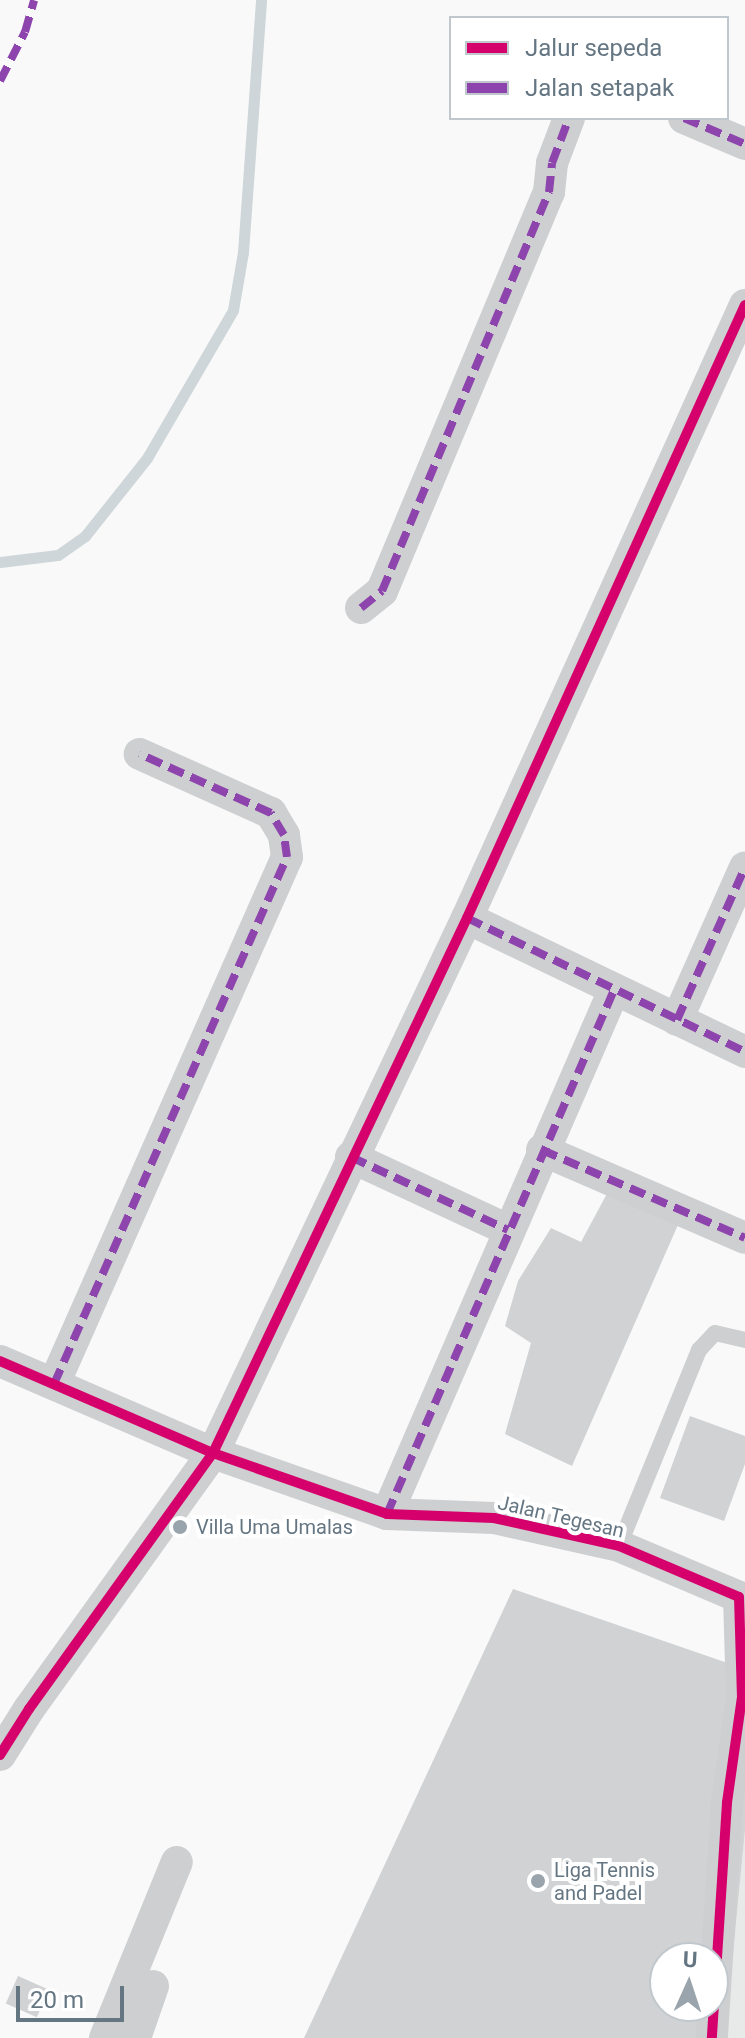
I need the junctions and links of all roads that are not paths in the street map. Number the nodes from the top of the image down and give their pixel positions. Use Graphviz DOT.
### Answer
graph roads {
  1 [pos="568,120"];
  2 [pos="689,120"];
  3 [pos="745,144"];
  4 [pos="745,305"];
  5 [pos="361,608"];
  6 [pos="140,754"];
  7 [pos="745,867"];
  8 [pos="467,918"];
  9 [pos="614,990"];
  10 [pos="677,1020"];
  11 [pos="745,1052"];
  12 [pos="542,1150"];
  13 [pos="351,1157"];
  14 [pos="508,1230"];
  15 [pos="745,1238"];
  16 [pos="745,1340"];
  17 [pos="0,1361"];
  18 [pos="54,1384"];
  19 [pos="213,1453"];
  20 [pos="387,1514"];
  21 [pos="619,1546"];
  22 [pos="742,1588"];
  23 [pos="0,1755"];
  24 [pos="177,1862"];
  25 [pos="153,1986"];
  26 [pos="105,2038"];
  27 [pos="135,2038"];
  28 [pos="712,2038"];
  1 -- 5 [label="street"];
  2 -- 3 [label="street"];
  4 -- 8 [label="street"];
  6 -- 18 [label="street"];
  7 -- 10 [label="street"];
  8 -- 9 [label="street"];
  8 -- 13 [label="street"];
  9 -- 10 [label="street"];
  9 -- 12 [label="street"];
  10 -- 11 [label="street"];
  12 -- 14 [label="street"];
  12 -- 15 [label="street"];
  13 -- 14 [label="street"];
  13 -- 19 [label="street"];
  14 -- 20 [label="street"];
  16 -- 21 [label="lane"];
  17 -- 18 [label="street, Jalan Tegesan"];
  18 -- 19 [label="street, Jalan Tegesan"];
  19 -- 20 [label="street, Jalan Tegesan"];
  19 -- 23 [label="street"];
  20 -- 21 [label="street, Jalan Tegesan"];
  21 -- 22 [label="street, Jalan Tegesan"];
  22 -- 28 [label="street, Jalan Tegesan"];
  24 -- 26 [label="street"];
  25 -- 27 [label="street"];
}
